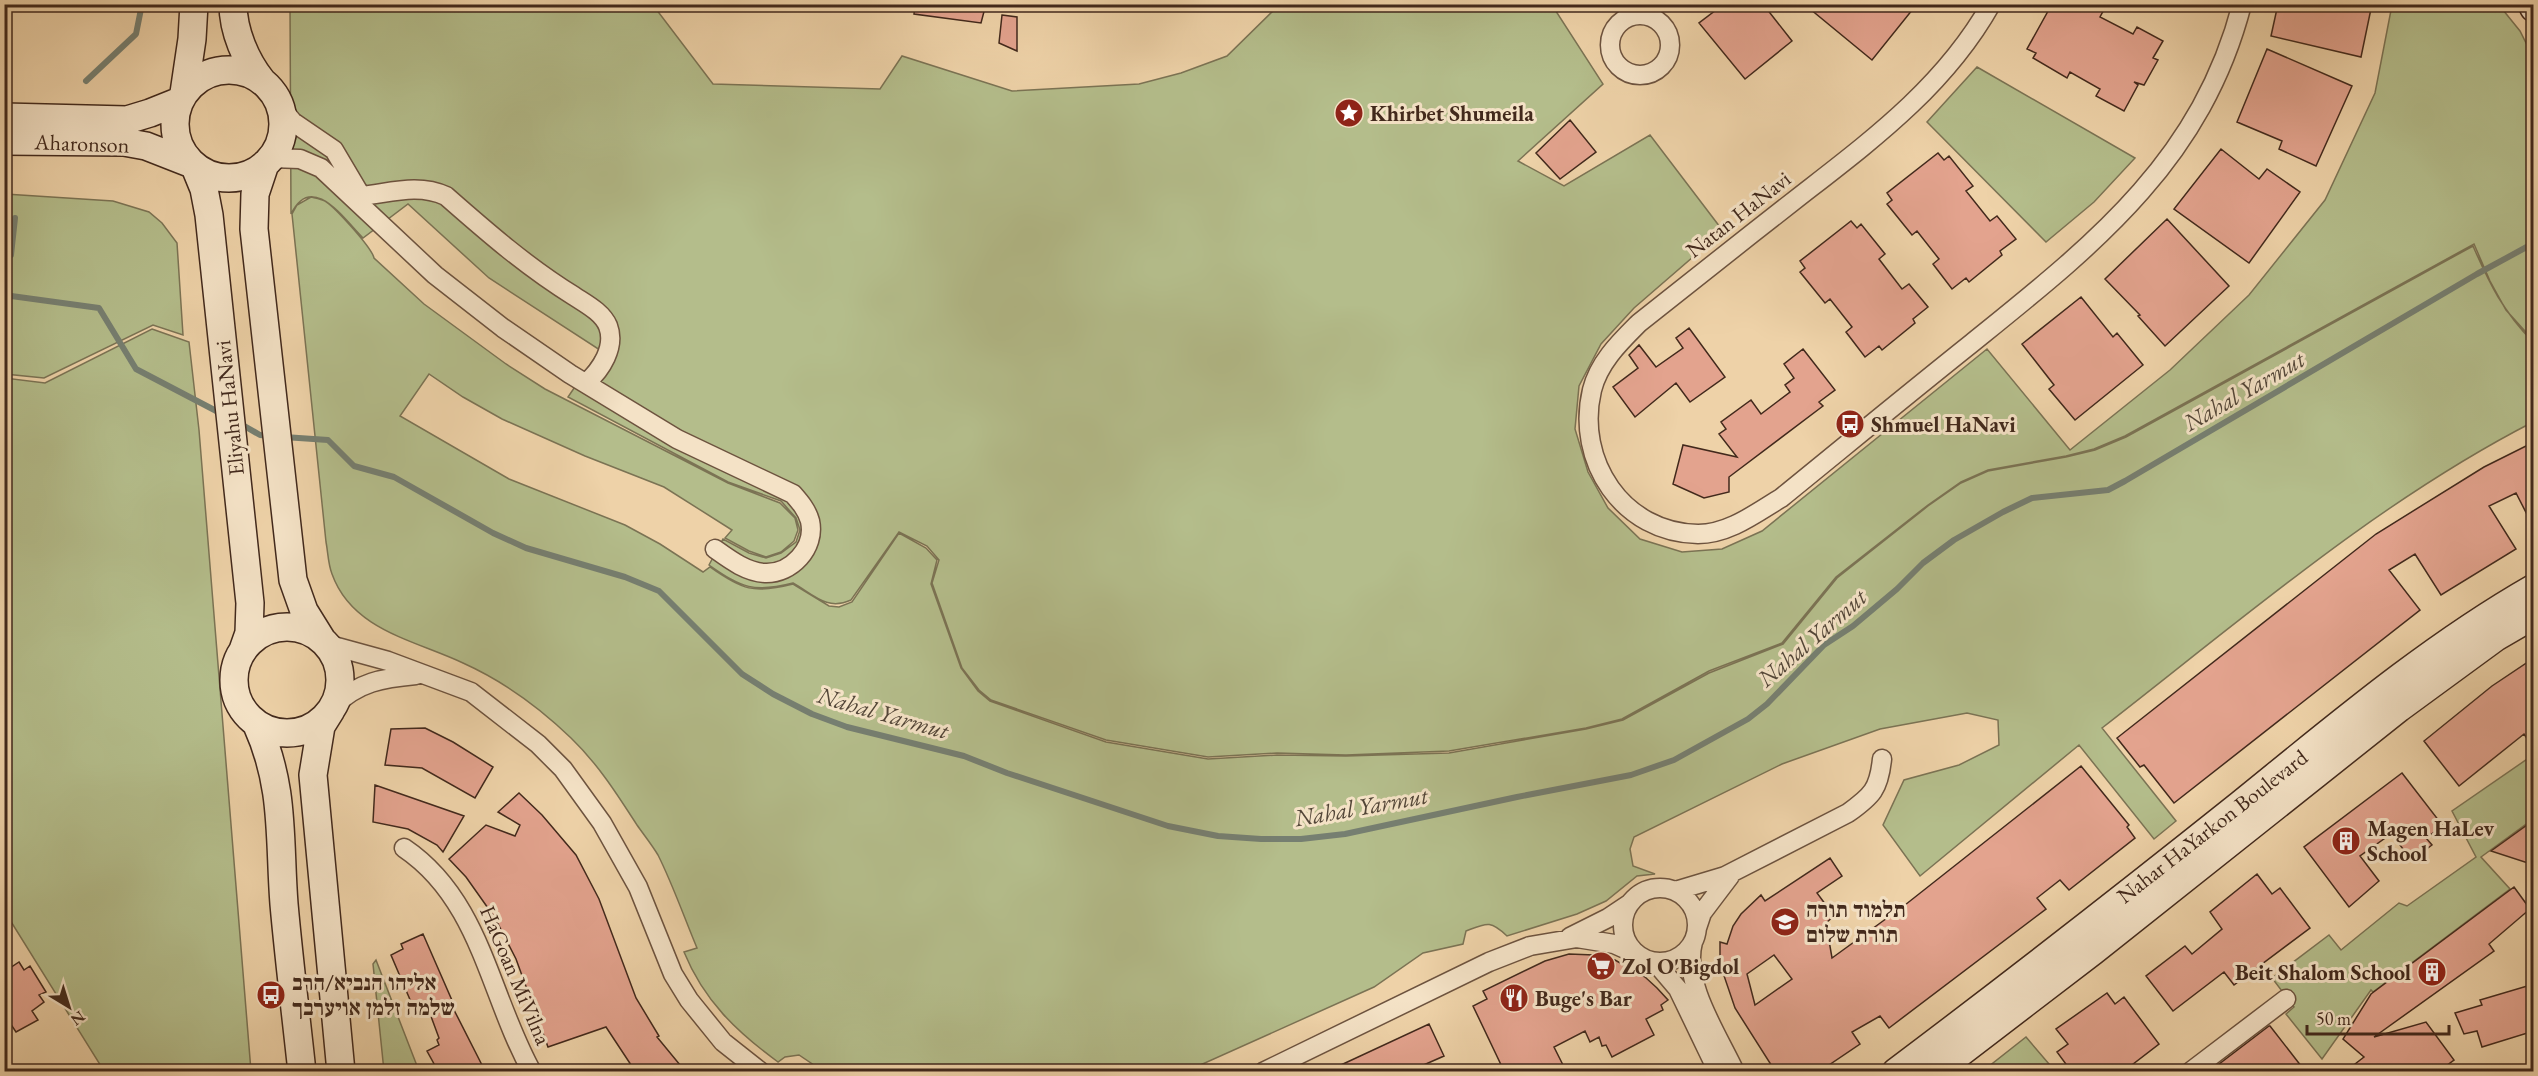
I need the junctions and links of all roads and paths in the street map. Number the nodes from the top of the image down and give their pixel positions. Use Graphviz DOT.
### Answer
graph roads {
  1 [pos="194,4"];
  2 [pos="233,4"];
  3 [pos="1991,4"];
  4 [pos="2242,4"];
  5 [pos="262,81"];
  6 [pos="182,97"];
  7 [pos="280,106"];
  8 [pos="4,117"];
  9 [pos="4,141"];
  10 [pos="268,161"];
  11 [pos="193,165"];
  12 [pos="361,196"];
  13 [pos="374,219"];
  14 [pos="585,383"];
  15 [pos="715,549"];
  16 [pos="2534,588"];
  17 [pos="2534,615"];
  18 [pos="324,642"];
  19 [pos="243,650"];
  20 [pos="419,674"];
  21 [pos="332,708"];
  22 [pos="257,725"];
  23 [pos="1881,759"];
  24 [pos="404,848"];
  25 [pos="1736,870"];
  26 [pos="1675,891"];
  27 [pos="1629,904"];
  28 [pos="1695,935"];
  29 [pos="1570,937"];
  30 [pos="1634,953"];
  31 [pos="1655,962"];
  32 [pos="2286,999"];
  33 [pos="302,1071"];
  34 [pos="342,1071"];
  35 [pos="532,1071"];
  36 [pos="761,1071"];
  37 [pos="1263,1071"];
  38 [pos="1718,1071"];
  39 [pos="1735,1071"];
  40 [pos="1896,1071"];
  41 [pos="1935,1071"];
  42 [pos="2190,1071"];
  1 -- 6 [label="main road"];
  2 -- 5 [label="main road"];
  3 -- 4 [label="street, Natan HaNavi"];
  5 -- 6 [label="main road"];
  5 -- 7 [label="main road"];
  6 -- 8 [label="main road, Aharonson"];
  6 -- 11 [label="main road"];
  7 -- 10 [label="main road"];
  7 -- 12 [label="street"];
  9 -- 11 [label="main road, Aharonson"];
  10 -- 11 [label="main road"];
  10 -- 13 [label="street"];
  10 -- 18 [label="main road, Eliyahu HaNavi"];
  11 -- 19 [label="main road, Eliyahu HaNavi"];
  12 -- 13 [label="street"];
  12 -- 14 [label="street"];
  13 -- 14 [label="street"];
  14 -- 15 [label="street"];
  16 -- 40 [label="main road, Nahar HaYarkon Boulevard"];
  17 -- 41 [label="main road, Nahar HaYarkon Boulevard"];
  18 -- 19 [label="main road"];
  18 -- 20 [label="street"];
  18 -- 21 [label="main road"];
  19 -- 22 [label="main road"];
  20 -- 21 [label="street"];
  20 -- 36 [label="street"];
  21 -- 22 [label="main road"];
  21 -- 34 [label="main road"];
  22 -- 33 [label="main road"];
  23 -- 25 [label="street"];
  24 -- 35 [label="street, HaGoan MiVilna"];
  25 -- 26 [label="street"];
  25 -- 28 [label="street"];
  26 -- 27 [label="street"];
  26 -- 28 [label="street"];
  27 -- 29 [label="street"];
  27 -- 30 [label="street"];
  28 -- 31 [label="street"];
  28 -- 39 [label="street"];
  29 -- 30 [label="street"];
  29 -- 37 [label="street"];
  30 -- 31 [label="street"];
  31 -- 38 [label="street"];
  32 -- 42 [label="street"];
}
